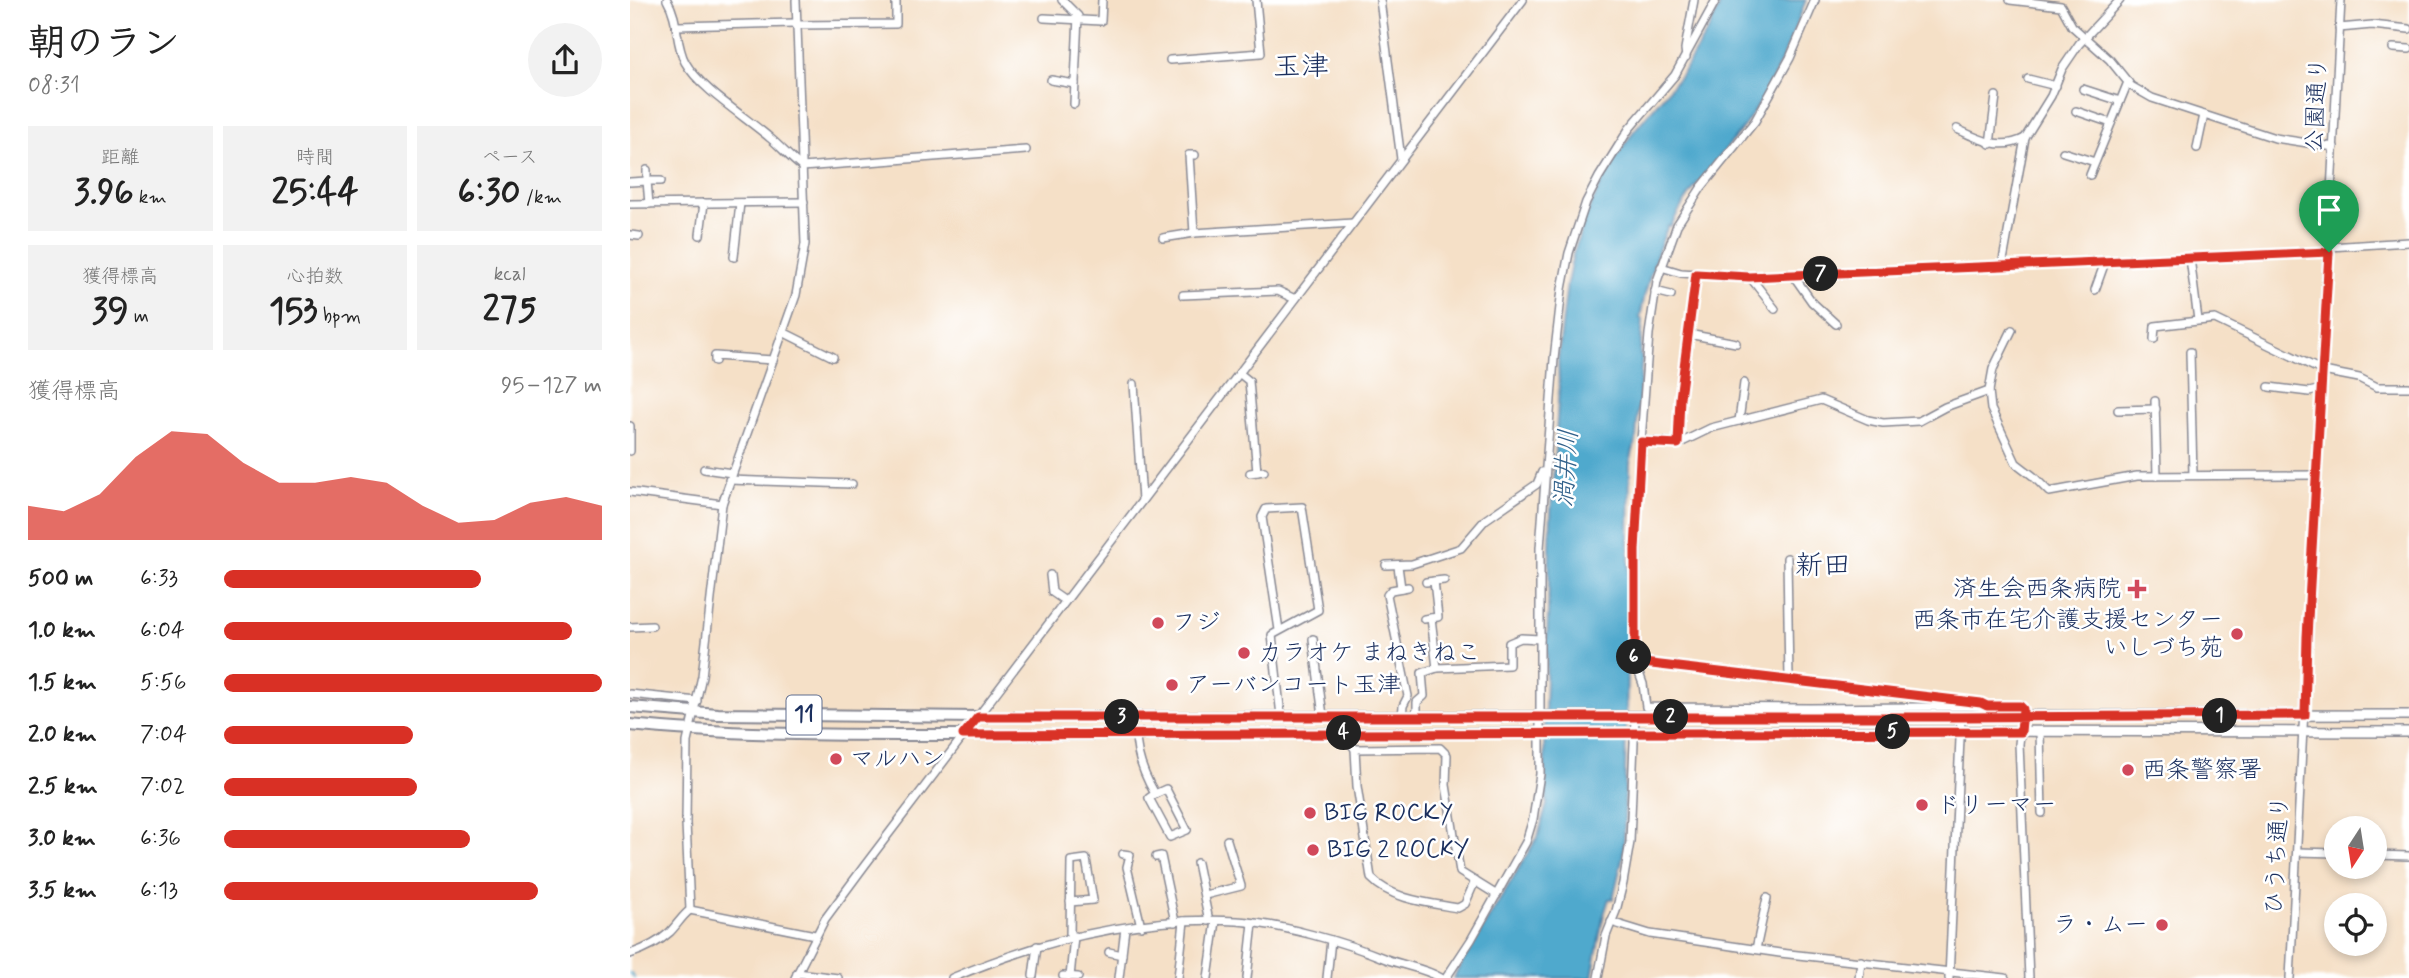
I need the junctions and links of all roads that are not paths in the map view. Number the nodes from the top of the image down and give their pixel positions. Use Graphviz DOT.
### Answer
graph roads {
  1 [pos="667,0"];
  2 [pos="796,0"];
  3 [pos="896,0"];
  4 [pos="1062,0"];
  5 [pos="1102,0"];
  6 [pos="1256,0"];
  7 [pos="1380,0"];
  8 [pos="1523,0"];
  9 [pos="1694,0"];
  10 [pos="1716,0"];
  11 [pos="1815,0"];
  12 [pos="2010,0"];
  13 [pos="2120,0"];
  14 [pos="2341,0"];
  15 [pos="1044,18"];
  16 [pos="1077,21"];
  17 [pos="796,24"];
  18 [pos="678,26"];
  19 [pos="2339,28"];
  20 [pos="2409,29"];
  21 [pos="2086,37"];
  22 [pos="2393,48"];
  23 [pos="2409,49"];
  24 [pos="1686,57"];
  25 [pos="1170,60"];
  26 [pos="2028,79"];
  27 [pos="1051,80"];
  28 [pos="2128,82"];
  29 [pos="1075,84"];
  30 [pos="2056,86"];
  31 [pos="2083,89"];
  32 [pos="1996,96"];
  33 [pos="2120,101"];
  34 [pos="1074,104"];
  35 [pos="2076,111"];
  36 [pos="2204,115"];
  37 [pos="2111,123"];
  38 [pos="1957,129"];
  39 [pos="2025,138"];
  40 [pos="1990,144"];
  41 [pos="2334,147"];
  42 [pos="2197,148"];
  43 [pos="1026,150"];
  44 [pos="2063,152"];
  45 [pos="1195,155"];
  46 [pos="1401,159"];
  47 [pos="2095,162"];
  48 [pos="802,167"];
  49 [pos="647,170"];
  50 [pos="2090,175"];
  51 [pos="647,181"];
  52 [pos="661,181"];
  53 [pos="630,182"];
  54 [pos="804,202"];
  55 [pos="704,203"];
  56 [pos="740,203"];
  57 [pos="630,204"];
  58 [pos="649,204"];
  59 [pos="1353,223"];
  60 [pos="1194,233"];
  61 [pos="700,235"];
  62 [pos="1163,237"];
  63 [pos="2409,242"];
  64 [pos="2329,249"];
  65 [pos="734,257"];
  66 [pos="2190,258"];
  67 [pos="2105,262"];
  68 [pos="2003,266"];
  69 [pos="1661,267"];
  70 [pos="1696,274"];
  71 [pos="1793,275"];
  72 [pos="1749,277"];
  73 [pos="2095,290"];
  74 [pos="1655,291"];
  75 [pos="1184,295"];
  76 [pos="1671,295"];
  77 [pos="1295,299"];
  78 [pos="1774,309"];
  79 [pos="2198,320"];
  80 [pos="1836,324"];
  81 [pos="2012,330"];
  82 [pos="783,332"];
  83 [pos="1688,334"];
  84 [pos="2154,339"];
  85 [pos="1736,343"];
  86 [pos="2190,352"];
  87 [pos="833,357"];
  88 [pos="773,360"];
  89 [pos="715,361"];
  90 [pos="2323,371"];
  91 [pos="1239,373"];
  92 [pos="1744,383"];
  93 [pos="1135,384"];
  94 [pos="2269,387"];
  95 [pos="2409,387"];
  96 [pos="2322,390"];
  97 [pos="1989,391"];
  98 [pos="2118,410"];
  99 [pos="1739,421"];
  100 [pos="630,426"];
  101 [pos="1641,442"];
  102 [pos="1678,444"];
  103 [pos="630,451"];
  104 [pos="1546,461"];
  105 [pos="704,469"];
  106 [pos="1257,472"];
  107 [pos="2193,475"];
  108 [pos="2317,475"];
  109 [pos="730,476"];
  110 [pos="2157,476"];
  111 [pos="852,484"];
  112 [pos="630,492"];
  113 [pos="1142,500"];
  114 [pos="722,505"];
  115 [pos="1787,558"];
  116 [pos="1386,565"];
  117 [pos="1398,566"];
  118 [pos="1050,575"];
  119 [pos="1444,580"];
  120 [pos="1065,601"];
  121 [pos="652,626"];
  122 [pos="630,627"];
  123 [pos="1279,630"];
  124 [pos="1313,639"];
  125 [pos="1540,639"];
  126 [pos="1635,662"];
  127 [pos="1437,668"];
  128 [pos="1789,680"];
  129 [pos="630,694"];
  130 [pos="1987,706"];
  131 [pos="630,707"];
  132 [pos="696,707"];
  133 [pos="2305,715"];
  134 [pos="2409,715"];
  135 [pos="1281,716"];
  136 [pos="1323,716"];
  137 [pos="1349,716"];
  138 [pos="1402,716"];
  139 [pos="1417,716"];
  140 [pos="978,717"];
  141 [pos="1540,717"];
  142 [pos="1633,717"];
  143 [pos="1961,717"];
  144 [pos="2023,717"];
  145 [pos="630,725"];
  146 [pos="690,731"];
  147 [pos="1960,731"];
  148 [pos="2021,732"];
  149 [pos="2040,732"];
  150 [pos="2409,732"];
  151 [pos="1136,733"];
  152 [pos="1349,733"];
  153 [pos="1541,733"];
  154 [pos="1632,733"];
  155 [pos="2304,734"];
  156 [pos="963,735"];
  157 [pos="1355,749"];
  158 [pos="1155,794"];
  159 [pos="2042,813"];
  160 [pos="1227,841"];
  161 [pos="2298,852"];
  162 [pos="2324,853"];
  163 [pos="1123,854"];
  164 [pos="2387,855"];
  165 [pos="2409,856"];
  166 [pos="1156,857"];
  167 [pos="1197,863"];
  168 [pos="1475,881"];
  169 [pos="1205,895"];
  170 [pos="1497,895"];
  171 [pos="1767,898"];
  172 [pos="1070,902"];
  173 [pos="690,910"];
  174 [pos="1184,921"];
  175 [pos="1213,921"];
  176 [pos="1175,922"];
  177 [pos="1611,922"];
  178 [pos="1253,923"];
  179 [pos="1142,926"];
  180 [pos="1125,928"];
  181 [pos="815,935"];
  182 [pos="1072,937"];
  183 [pos="1331,940"];
  184 [pos="1037,946"];
  185 [pos="1756,949"];
  186 [pos="1109,952"];
  187 [pos="630,954"];
  188 [pos="1122,954"];
  189 [pos="1861,961"];
  190 [pos="796,975"];
  191 [pos="1949,975"];
  192 [pos="1033,976"];
  193 [pos="1070,977"];
  194 [pos="838,978"];
  195 [pos="953,978"];
  196 [pos="1119,978"];
  197 [pos="1178,978"];
  198 [pos="1208,978"];
  199 [pos="1247,978"];
  200 [pos="1327,978"];
  201 [pos="1444,978"];
  202 [pos="1598,978"];
  203 [pos="1859,978"];
  204 [pos="2005,978"];
  205 [pos="2029,978"];
  206 [pos="2290,978"];
  1 -- 18 [label="street"];
  2 -- 17 [label="street"];
  3 -- 17 [label="street"];
  4 -- 16 [label="street"];
  5 -- 16 [label="street"];
  6 -- 25 [label="street"];
  7 -- 46 [label="street"];
  8 -- 46 [label="street"];
  9 -- 24 [label="street"];
  10 -- 24 [label="street"];
  11 -- 69 [label="street"];
  12 -- 21 [label="street"];
  13 -- 21 [label="street"];
  14 -- 19 [label="street, 公園通り"];
  15 -- 16 [label="street"];
  16 -- 29 [label="street"];
  17 -- 18 [label="street"];
  17 -- 48 [label="street"];
  18 -- 48 [label="street"];
  19 -- 20 [label="street"];
  19 -- 41 [label="street, 公園通り"];
  21 -- 28 [label="street"];
  21 -- 30 [label="street"];
  22 -- 23 [label="street"];
  24 -- 104 [label="street"];
  26 -- 30 [label="street"];
  27 -- 29 [label="street"];
  28 -- 33 [label="street"];
  28 -- 36 [label="street"];
  29 -- 34 [label="street"];
  30 -- 39 [label="street"];
  31 -- 33 [label="street"];
  32 -- 40 [label="street"];
  33 -- 37 [label="street"];
  35 -- 37 [label="street"];
  36 -- 41 [label="street"];
  36 -- 42 [label="street"];
  37 -- 47 [label="street"];
  38 -- 40 [label="street"];
  39 -- 40 [label="street"];
  39 -- 68 [label="street"];
  41 -- 64 [label="street, 公園通り"];
  43 -- 48 [label="street"];
  44 -- 47 [label="street"];
  45 -- 60 [label="street"];
  46 -- 59 [label="street"];
  47 -- 50 [label="street"];
  48 -- 54 [label="street"];
  49 -- 51 [label="street"];
  51 -- 52 [label="street"];
  51 -- 53 [label="street"];
  51 -- 58 [label="street"];
  54 -- 56 [label="street"];
  54 -- 82 [label="street"];
  55 -- 56 [label="street"];
  55 -- 58 [label="street"];
  55 -- 61 [label="street"];
  56 -- 65 [label="street"];
  57 -- 58 [label="street"];
  59 -- 60 [label="street"];
  59 -- 77 [label="street"];
  60 -- 62 [label="street"];
  63 -- 64 [label="street"];
  64 -- 66 [label="street"];
  64 -- 90 [label="street, 公園通り"];
  66 -- 67 [label="street"];
  66 -- 79 [label="street"];
  67 -- 68 [label="street"];
  67 -- 73 [label="street"];
  68 -- 71 [label="street"];
  69 -- 70 [label="street"];
  69 -- 74 [label="street"];
  70 -- 72 [label="street"];
  70 -- 83 [label="street"];
  71 -- 72 [label="street"];
  71 -- 80 [label="street"];
  72 -- 78 [label="street"];
  74 -- 76 [label="street"];
  74 -- 101 [label="street"];
  75 -- 77 [label="street"];
  77 -- 91 [label="street"];
  79 -- 84 [label="street"];
  79 -- 90 [label="street"];
  81 -- 97 [label="street"];
  82 -- 87 [label="street"];
  82 -- 88 [label="street"];
  83 -- 85 [label="street"];
  83 -- 102 [label="street"];
  86 -- 107 [label="street"];
  88 -- 89 [label="street"];
  88 -- 109 [label="street"];
  90 -- 95 [label="street"];
  90 -- 96 [label="street, 公園通り"];
  91 -- 106 [label="street"];
  91 -- 113 [label="street"];
  92 -- 99 [label="street"];
  93 -- 113 [label="street"];
  94 -- 96 [label="street"];
  96 -- 108 [label="street, 公園通り"];
  97 -- 99 [label="street"];
  97 -- 110 [label="street"];
  98 -- 110 [label="street"];
  99 -- 102 [label="street"];
  100 -- 103 [label="street"];
  101 -- 102 [label="street"];
  101 -- 126 [label="street"];
  104 -- 117 [label="street"];
  104 -- 125 [label="street"];
  105 -- 109 [label="street"];
  107 -- 108 [label="street"];
  107 -- 110 [label="street"];
  108 -- 133 [label="street, 公園通り"];
  109 -- 111 [label="street"];
  109 -- 114 [label="street"];
  112 -- 114 [label="street"];
  113 -- 120 [label="street"];
  114 -- 132 [label="street"];
  115 -- 128 [label="street"];
  116 -- 117 [label="street"];
  117 -- 138 [label="street"];
  118 -- 120 [label="street"];
  119 -- 127 [label="street"];
  120 -- 140 [label="street"];
  121 -- 122 [label="street"];
  123 -- 123 [label="street"];
  123 -- 135 [label="street"];
  124 -- 136 [label="street"];
  125 -- 127 [label="street"];
  125 -- 141 [label="street"];
  126 -- 128 [label="street"];
  126 -- 130 [label="street"];
  127 -- 139 [label="street"];
  128 -- 130 [label="street"];
  129 -- 132 [label="street"];
  130 -- 144 [label="street"];
  131 -- 132 [label="highway, 11"];
  132 -- 140 [label="highway, 11"];
  132 -- 146 [label="street"];
  133 -- 134 [label="main road"];
  133 -- 144 [label="main road"];
  133 -- 155 [label="street, ひうち通り"];
  135 -- 136 [label="main road"];
  135 -- 140 [label="main road"];
  136 -- 137 [label="main road"];
  137 -- 138 [label="main road"];
  137 -- 152 [label="street"];
  138 -- 139 [label="main road"];
  139 -- 141 [label="main road"];
  140 -- 156 [label="street"];
  141 -- 142 [label="main road"];
  141 -- 153 [label="street"];
  142 -- 143 [label="main road"];
  142 -- 154 [label="street"];
  143 -- 144 [label="main road"];
  143 -- 147 [label="street"];
  144 -- 148 [label="street"];
  145 -- 146 [label="highway, 11"];
  146 -- 156 [label="highway, 11"];
  146 -- 173 [label="street"];
  147 -- 148 [label="main road"];
  147 -- 154 [label="main road"];
  147 -- 191 [label="street"];
  148 -- 149 [label="main road"];
  148 -- 205 [label="street"];
  149 -- 155 [label="main road"];
  149 -- 159 [label="street"];
  150 -- 155 [label="main road"];
  151 -- 152 [label="main road"];
  151 -- 156 [label="main road"];
  151 -- 158 [label="street"];
  152 -- 153 [label="main road"];
  152 -- 157 [label="street"];
  153 -- 154 [label="main road"];
  153 -- 170 [label="street"];
  154 -- 177 [label="street"];
  155 -- 161 [label="street, ひうち通り"];
  156 -- 181 [label="street"];
  157 -- 168 [label="street"];
  157 -- 168 [label="street"];
  158 -- 158 [label="street"];
  160 -- 169 [label="street"];
  161 -- 162 [label="street"];
  161 -- 206 [label="street, ひうち通り"];
  163 -- 179 [label="street"];
  164 -- 165 [label="street"];
  166 -- 176 [label="street"];
  167 -- 169 [label="street"];
  168 -- 170 [label="street"];
  169 -- 175 [label="street"];
  170 -- 201 [label="street"];
  171 -- 185 [label="street"];
  172 -- 172 [label="street"];
  172 -- 182 [label="street"];
  173 -- 181 [label="street"];
  173 -- 187 [label="street"];
  174 -- 175 [label="street"];
  174 -- 176 [label="street"];
  174 -- 197 [label="street"];
  175 -- 178 [label="street"];
  175 -- 198 [label="street"];
  176 -- 179 [label="street"];
  177 -- 185 [label="street"];
  177 -- 202 [label="street"];
  178 -- 183 [label="street"];
  178 -- 199 [label="street"];
  179 -- 180 [label="street"];
  180 -- 182 [label="street"];
  180 -- 188 [label="street"];
  181 -- 190 [label="street"];
  182 -- 184 [label="street"];
  182 -- 193 [label="street"];
  183 -- 200 [label="street"];
  183 -- 201 [label="street"];
  184 -- 192 [label="street"];
  184 -- 195 [label="street"];
  185 -- 189 [label="street"];
  186 -- 188 [label="street"];
  188 -- 196 [label="street"];
  189 -- 191 [label="street"];
  189 -- 203 [label="street"];
  190 -- 194 [label="street"];
  191 -- 204 [label="street"];
}
